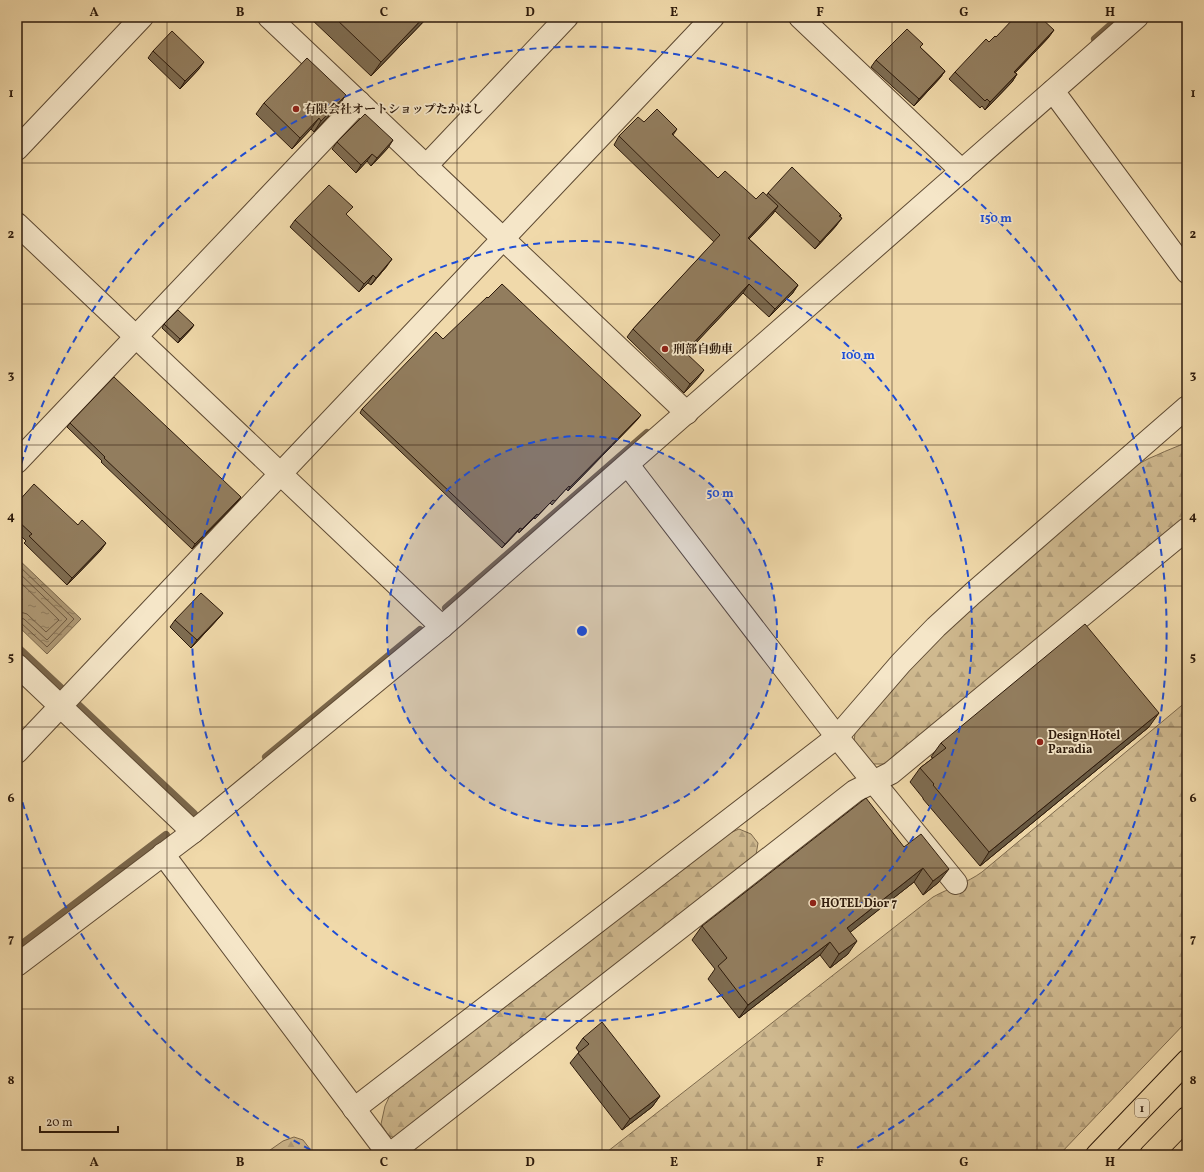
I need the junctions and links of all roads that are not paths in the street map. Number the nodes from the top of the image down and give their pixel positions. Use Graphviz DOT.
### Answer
graph roads {
  1 [pos="142,17"];
  2 [pos="269,17"];
  3 [pos="567,17"];
  4 [pos="713,17"];
  5 [pos="800,17"];
  6 [pos="1137,17"];
  7 [pos="1053,91"];
  8 [pos="359,102"];
  9 [pos="17,149"];
  10 [pos="426,166"];
  11 [pos="962,171"];
  12 [pos="17,224"];
  13 [pos="503,239"];
  14 [pos="1187,272"];
  15 [pos="136,337"];
  16 [pos="1187,407"];
  17 [pos="687,413"];
  18 [pos="17,462"];
  19 [pos="628,465"];
  20 [pos="280,474"];
  21 [pos="1187,529"];
  22 [pos="442,627"];
  23 [pos="17,664"];
  24 [pos="60,706"];
  25 [pos="837,737"];
  26 [pos="17,752"];
  27 [pos="873,781"];
  28 [pos="193,832"];
  29 [pos="163,854"];
  30 [pos="956,884"];
  31 [pos="17,965"];
  32 [pos="1187,1061"];
  33 [pos="354,1108"];
  34 [pos="1187,1118"];
  35 [pos="389,1155"];
  36 [pos="1097,1155"];
  37 [pos="1151,1155"];
  1 -- 9 [label="street"];
  2 -- 8 [label="street"];
  3 -- 10 [label="street"];
  4 -- 13 [label="street"];
  5 -- 11 [label="street"];
  6 -- 7 [label="street"];
  7 -- 11 [label="street"];
  7 -- 14 [label="street"];
  8 -- 10 [label="street"];
  8 -- 15 [label="street"];
  10 -- 13 [label="street"];
  11 -- 17 [label="street"];
  12 -- 15 [label="street"];
  13 -- 17 [label="street"];
  13 -- 20 [label="street"];
  15 -- 18 [label="street"];
  15 -- 20 [label="street"];
  16 -- 25 [label="street"];
  17 -- 19 [label="street"];
  19 -- 22 [label="street"];
  19 -- 25 [label="street"];
  20 -- 22 [label="street"];
  20 -- 24 [label="street"];
  21 -- 27 [label="street"];
  22 -- 28 [label="street"];
  23 -- 24 [label="street"];
  24 -- 26 [label="street"];
  24 -- 28 [label="street"];
  25 -- 27 [label="street"];
  25 -- 33 [label="street"];
  27 -- 30 [label="street"];
  27 -- 35 [label="street"];
  28 -- 29 [label="street"];
  29 -- 31 [label="street"];
  29 -- 33 [label="street"];
  32 -- 36 [label="highway, 1"];
  33 -- 35 [label="street"];
  34 -- 37 [label="highway"];
}
